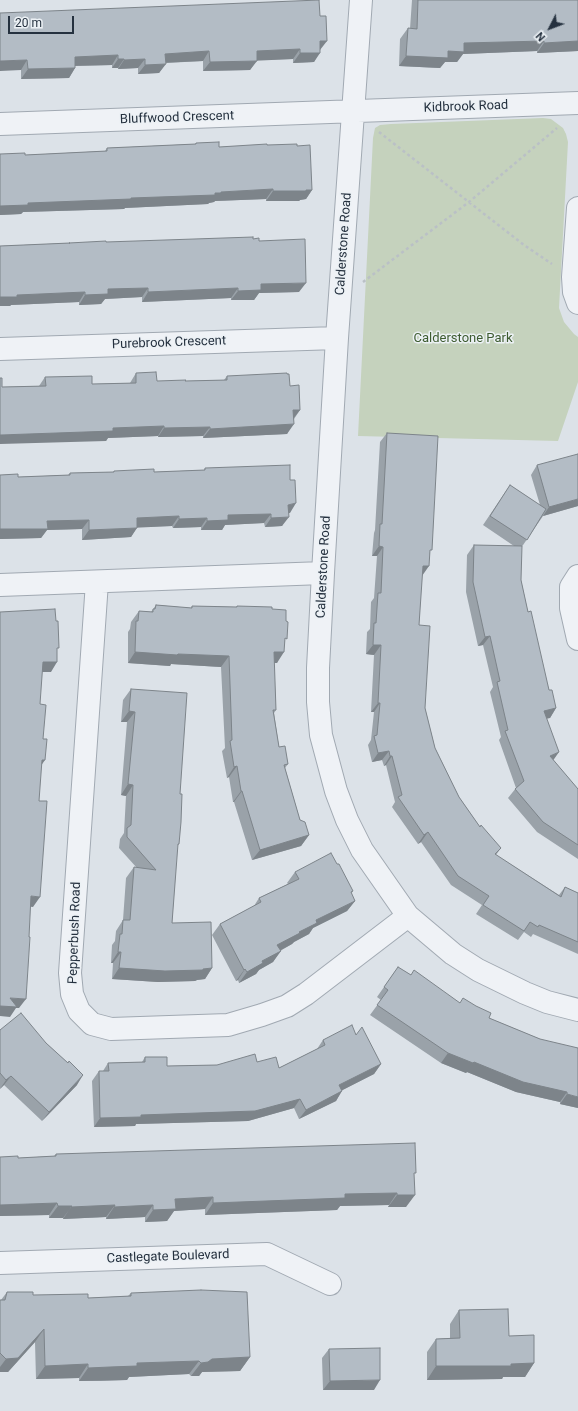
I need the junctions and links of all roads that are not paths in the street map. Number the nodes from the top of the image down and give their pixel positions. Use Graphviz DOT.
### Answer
graph roads {
  1 [pos="361,0"];
  2 [pos="578,103"];
  3 [pos="354,111"];
  4 [pos="0,124"];
  5 [pos="578,208"];
  6 [pos="578,303"];
  7 [pos="337,338"];
  8 [pos="0,349"];
  9 [pos="323,573"];
  10 [pos="578,576"];
  11 [pos="97,582"];
  12 [pos="0,585"];
  13 [pos="578,639"];
  14 [pos="408,916"];
  15 [pos="578,1010"];
  16 [pos="0,1263"];
  17 [pos="330,1284"];
  1 -- 3 [label="street, Calderstone Road"];
  2 -- 3 [label="street, Kidbrook Road"];
  3 -- 4 [label="street, Bluffwood Crescent"];
  3 -- 7 [label="street, Calderstone Road"];
  5 -- 6 [label="street"];
  7 -- 8 [label="street, Purebrook Crescent"];
  7 -- 9 [label="street, Calderstone Road"];
  9 -- 11 [label="street"];
  9 -- 14 [label="street, Calderstone Road"];
  10 -- 13 [label="street"];
  11 -- 12 [label="street"];
  11 -- 14 [label="street, Pepperbush Road"];
  14 -- 15 [label="street, Calderstone Road"];
  16 -- 17 [label="street, Castlegate Boulevard"];
}
